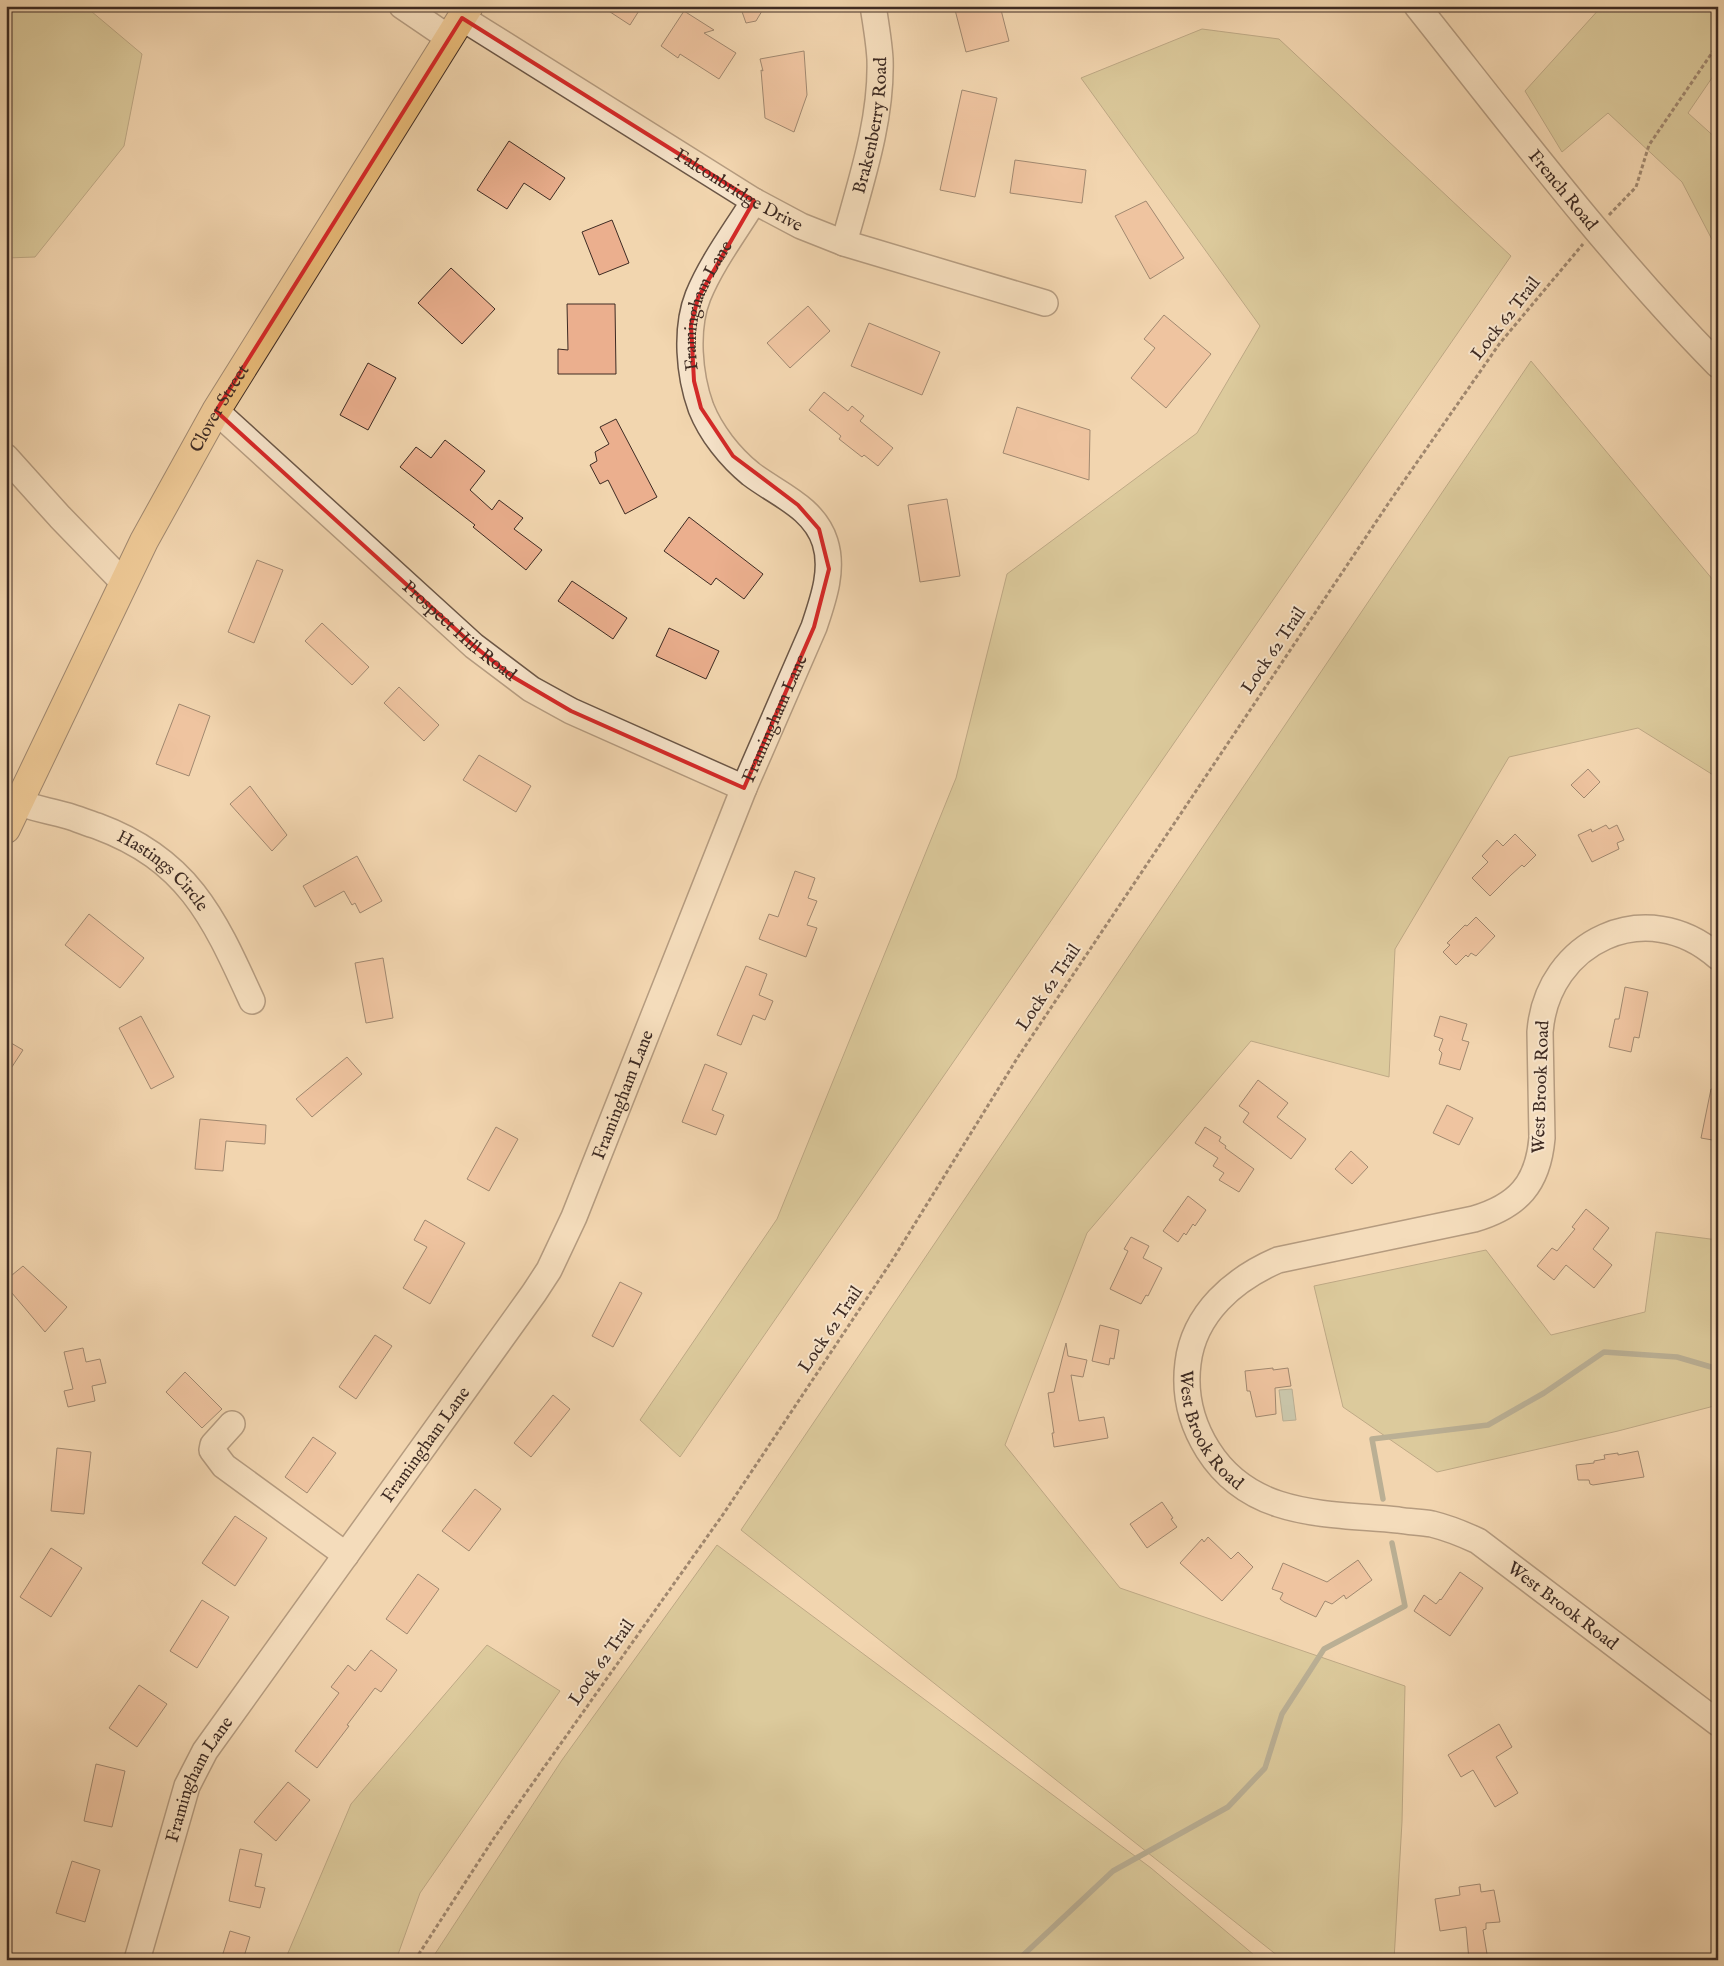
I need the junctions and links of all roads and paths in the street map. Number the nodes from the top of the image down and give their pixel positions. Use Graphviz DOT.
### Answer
graph roads {
  1 [pos="402,6"];
  2 [pos="873,6"];
  3 [pos="1417,6"];
  4 [pos="460,21"];
  5 [pos="1718,44"];
  6 [pos="754,201"];
  7 [pos="1595,230"];
  8 [pos="844,243"];
  9 [pos="1045,303"];
  10 [pos="1718,365"];
  11 [pos="216,411"];
  12 [pos="6,457"];
  13 [pos="124,583"];
  14 [pos="744,788"];
  15 [pos="12,801"];
  16 [pos="6,829"];
  17 [pos="1718,957"];
  18 [pos="252,1001"];
  19 [pos="232,1424"];
  20 [pos="346,1555"];
  21 [pos="1718,1723"];
  22 [pos="137,1960"];
  23 [pos="415,1960"];
  1 -- 4 [label="street, Falconbridge Drive"];
  2 -- 8 [label="street, Brakenberry Road"];
  3 -- 7 [label="street, French Road"];
  4 -- 6 [label="street, Falconbridge Drive"];
  4 -- 11 [label="main road, Clover Street"];
  5 -- 7 [label="path, Lock 62 Trail"];
  6 -- 8 [label="street, Falconbridge Drive"];
  6 -- 14 [label="street, Framingham Lane"];
  7 -- 10 [label="street, French Road"];
  7 -- 23 [label="path, Lock 62 Trail"];
  8 -- 9 [label="street, Falconbridge Drive"];
  11 -- 13 [label="main road, Clover Street"];
  11 -- 14 [label="street, Prospect Hill Road"];
  12 -- 13 [label="street"];
  13 -- 15 [label="main road, Clover Street"];
  14 -- 20 [label="street, Framingham Lane"];
  15 -- 16 [label="main road, Clover Street"];
  15 -- 18 [label="street, Hastings Circle"];
  17 -- 21 [label="street, West Brook Road"];
  19 -- 20 [label="street"];
  20 -- 22 [label="street, Framingham Lane"];
}
